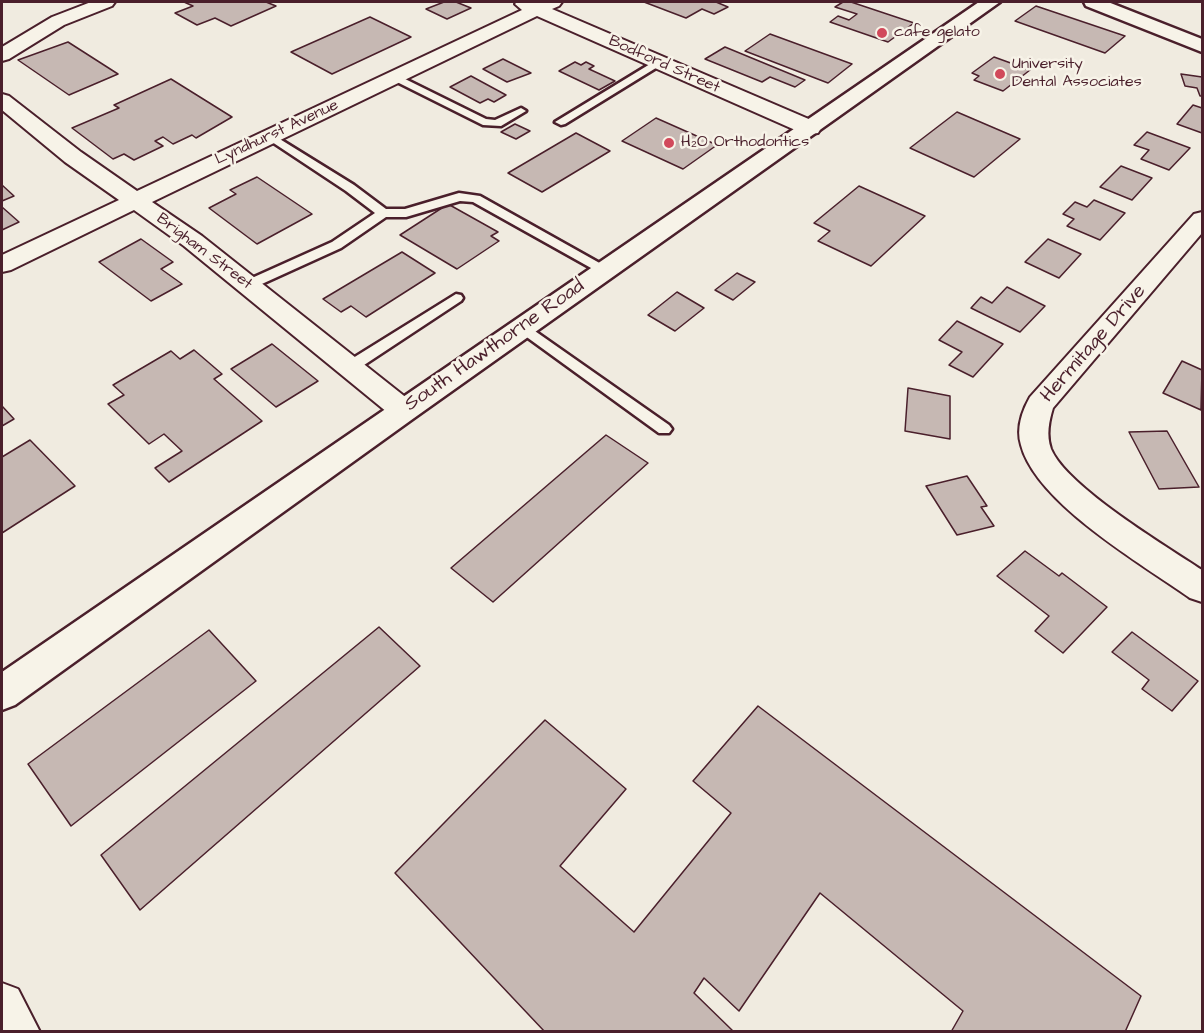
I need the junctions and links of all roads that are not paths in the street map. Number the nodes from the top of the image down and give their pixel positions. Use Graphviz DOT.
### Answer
graph roads {
  1 [pos="106,2"];
  2 [pos="991,2"];
  3 [pos="1092,2"];
  4 [pos="536,4"];
  5 [pos="1203,46"];
  6 [pos="2,55"];
  7 [pos="659,63"];
  8 [pos="395,77"];
  9 [pos="2,100"];
  10 [pos="521,111"];
  11 [pos="561,122"];
  12 [pos="810,128"];
  13 [pos="270,136"];
  14 [pos="135,201"];
  15 [pos="383,213"];
  16 [pos="1203,219"];
  17 [pos="2,264"];
  18 [pos="605,270"];
  19 [pos="248,285"];
  20 [pos="456,298"];
  21 [pos="522,327"];
  22 [pos="350,367"];
  23 [pos="403,410"];
  24 [pos="664,429"];
  25 [pos="1203,588"];
  26 [pos="2,693"];
  27 [pos="2,1005"];
  28 [pos="18,1032"];
  1 -- 6 [label="street"];
  2 -- 12 [label="main road, South Hawthorne Road"];
  3 -- 5 [label="main road"];
  4 -- 7 [label="street, Bodford Street"];
  4 -- 8 [label="street, Lyndhurst Avenue"];
  7 -- 11 [label="lane"];
  7 -- 12 [label="street, Bodford Street"];
  8 -- 10 [label="lane"];
  8 -- 13 [label="street, Lyndhurst Avenue"];
  9 -- 14 [label="street, Brigham Street"];
  12 -- 18 [label="main road, South Hawthorne Road"];
  13 -- 14 [label="street, Lyndhurst Avenue"];
  13 -- 15 [label="lane"];
  14 -- 17 [label="street, Lyndhurst Avenue"];
  14 -- 19 [label="street, Brigham Street"];
  15 -- 18 [label="lane"];
  15 -- 19 [label="lane"];
  16 -- 25 [label="street, Hermitage Drive"];
  18 -- 21 [label="main road, South Hawthorne Road"];
  19 -- 22 [label="street, Brigham Street"];
  20 -- 22 [label="lane"];
  21 -- 23 [label="main road, South Hawthorne Road"];
  21 -- 24 [label="lane"];
  22 -- 23 [label="street, Brigham Street"];
  23 -- 26 [label="main road, South Hawthorne Road"];
  27 -- 28 [label="street"];
}
